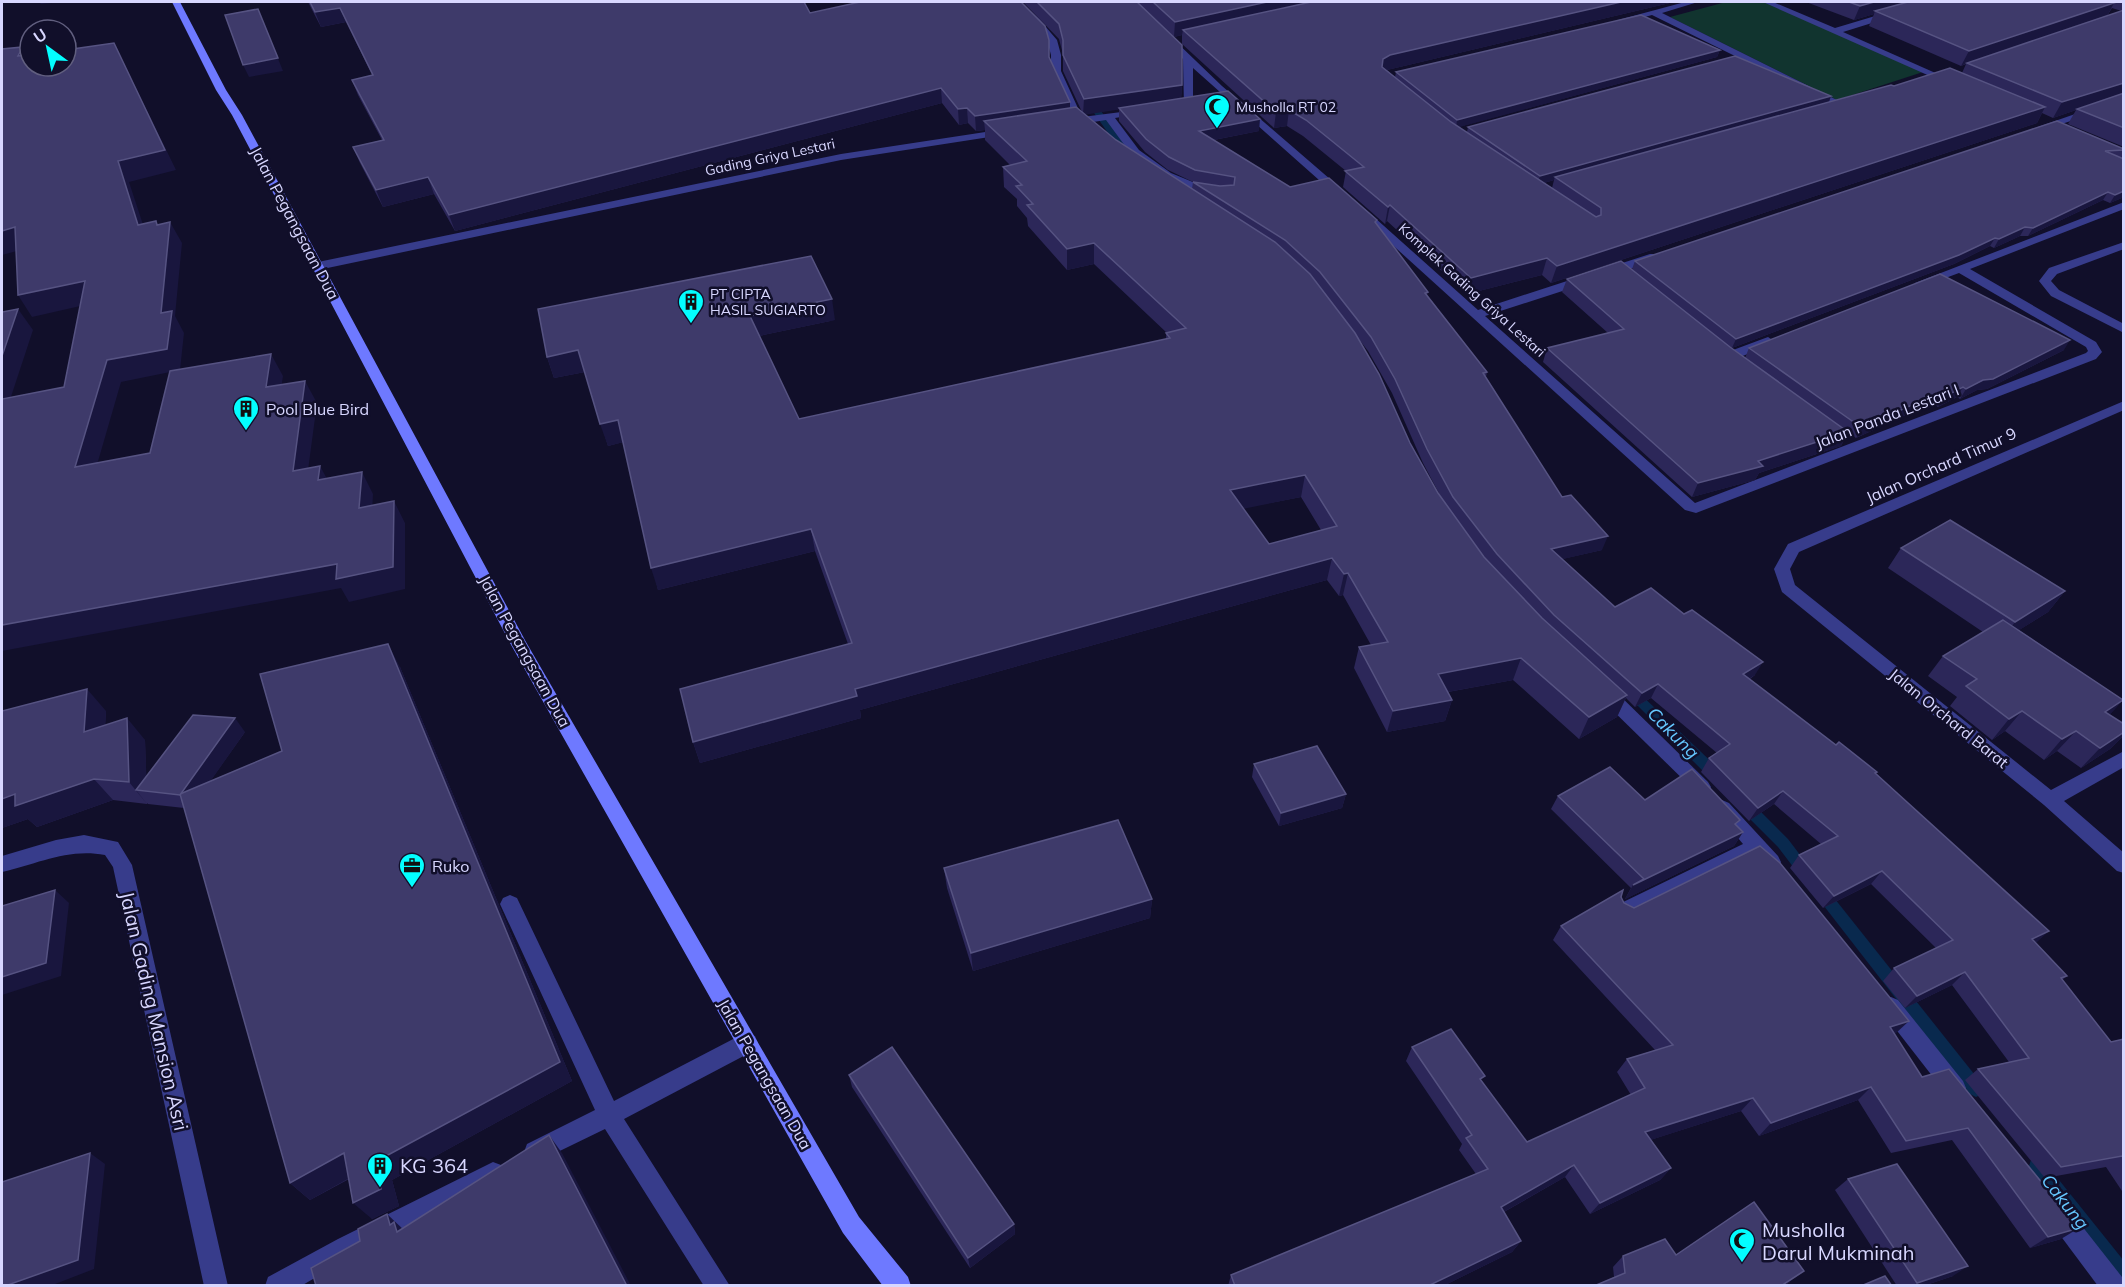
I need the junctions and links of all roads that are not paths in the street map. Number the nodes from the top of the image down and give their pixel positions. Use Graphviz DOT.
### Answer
graph roads {
  1 [pos="176,2"];
  2 [pos="1015,2"];
  3 [pos="1694,2"];
  4 [pos="1767,2"];
  5 [pos="1930,2"];
  6 [pos="1655,13"];
  7 [pos="1831,18"];
  8 [pos="1609,23"];
  9 [pos="1850,26"];
  10 [pos="1174,31"];
  11 [pos="1836,31"];
  12 [pos="1861,31"];
  13 [pos="1182,39"];
  14 [pos="1882,40"];
  15 [pos="1170,42"];
  16 [pos="1741,56"];
  17 [pos="1188,58"];
  18 [pos="1730,59"];
  19 [pos="1942,78"];
  20 [pos="1961,79"];
  21 [pos="1926,82"];
  22 [pos="2124,100"];
  23 [pos="1188,105"];
  24 [pos="1830,108"];
  25 [pos="1148,111"];
  26 [pos="1106,117"];
  27 [pos="2046,118"];
  28 [pos="2066,119"];
  29 [pos="1081,121"];
  30 [pos="1055,125"];
  31 [pos="2085,127"];
  32 [pos="1019,130"];
  33 [pos="2029,132"];
  34 [pos="2072,132"];
  35 [pos="1228,193"];
  36 [pos="2124,205"];
  37 [pos="1200,208"];
  38 [pos="2124,245"];
  39 [pos="1665,253"];
  40 [pos="318,266"];
  41 [pos="1960,268"];
  42 [pos="1905,289"];
  43 [pos="1478,314"];
  44 [pos="2124,329"];
  45 [pos="1785,335"];
  46 [pos="1730,356"];
  47 [pos="2124,405"];
  48 [pos="1690,507"];
  49 [pos="1782,568"];
  50 [pos="1592,680"];
  51 [pos="2124,758"];
  52 [pos="2050,800"];
  53 [pos="1757,846"];
  54 [pos="2,864"];
  55 [pos="2124,865"];
  56 [pos="1779,872"];
  57 [pos="510,904"];
  58 [pos="1624,911"];
  59 [pos="1878,992"];
  60 [pos="747,1043"];
  61 [pos="1967,1102"];
  62 [pos="609,1115"];
  63 [pos="2049,1202"];
  64 [pos="216,1286"];
  65 [pos="277,1286"];
  66 [pos="718,1286"];
  67 [pos="899,1286"];
  68 [pos="2113,1286"];
  1 -- 40 [label="main road, Jalan Pegangsaan Dua"];
  2 -- 29 [label="street"];
  3 -- 6 [label="street"];
  4 -- 11 [label="street"];
  5 -- 9 [label="street"];
  6 -- 8 [label="street"];
  6 -- 16 [label="street"];
  7 -- 9 [label="street"];
  9 -- 11 [label="street"];
  9 -- 12 [label="street"];
  10 -- 15 [label="street, Komplek Gading Griya Lestari"];
  11 -- 19 [label="street"];
  13 -- 15 [label="street"];
  14 -- 20 [label="street"];
  15 -- 17 [label="street, Komplek Gading Griya Lestari"];
  16 -- 18 [label="street"];
  16 -- 24 [label="street"];
  17 -- 23 [label="street"];
  17 -- 43 [label="street, Komplek Gading Griya Lestari"];
  19 -- 20 [label="street"];
  19 -- 20 [label="street"];
  19 -- 21 [label="street"];
  22 -- 28 [label="street"];
  25 -- 26 [label="street"];
  26 -- 29 [label="street"];
  26 -- 35 [label="street"];
  27 -- 28 [label="street"];
  27 -- 33 [label="street"];
  27 -- 34 [label="street"];
  28 -- 31 [label="street"];
  29 -- 30 [label="street"];
  29 -- 37 [label="street"];
  32 -- 40 [label="street, Gading Griya Lestari"];
  36 -- 41 [label="street"];
  38 -- 44 [label="street"];
  39 -- 43 [label="street"];
  40 -- 60 [label="main road, Jalan Pegangsaan Dua"];
  41 -- 42 [label="street"];
  41 -- 48 [label="street, Jalan Panda Lestari I"];
  43 -- 48 [label="street, Komplek Gading Griya Lestari"];
  45 -- 46 [label="street"];
  47 -- 49 [label="street, Jalan Orchard Timur 9"];
  49 -- 52 [label="street, Jalan Orchard Barat"];
  50 -- 53 [label="street"];
  51 -- 52 [label="street"];
  52 -- 55 [label="street, Jalan Orchard Barat"];
  53 -- 56 [label="street"];
  53 -- 58 [label="street"];
  54 -- 64 [label="street, Jalan Gading Mansion Asri"];
  57 -- 62 [label="street"];
  59 -- 61 [label="street"];
  60 -- 62 [label="street"];
  60 -- 67 [label="main road, Jalan Pegangsaan Dua"];
  62 -- 65 [label="street"];
  62 -- 66 [label="street"];
  63 -- 68 [label="street"];
}
